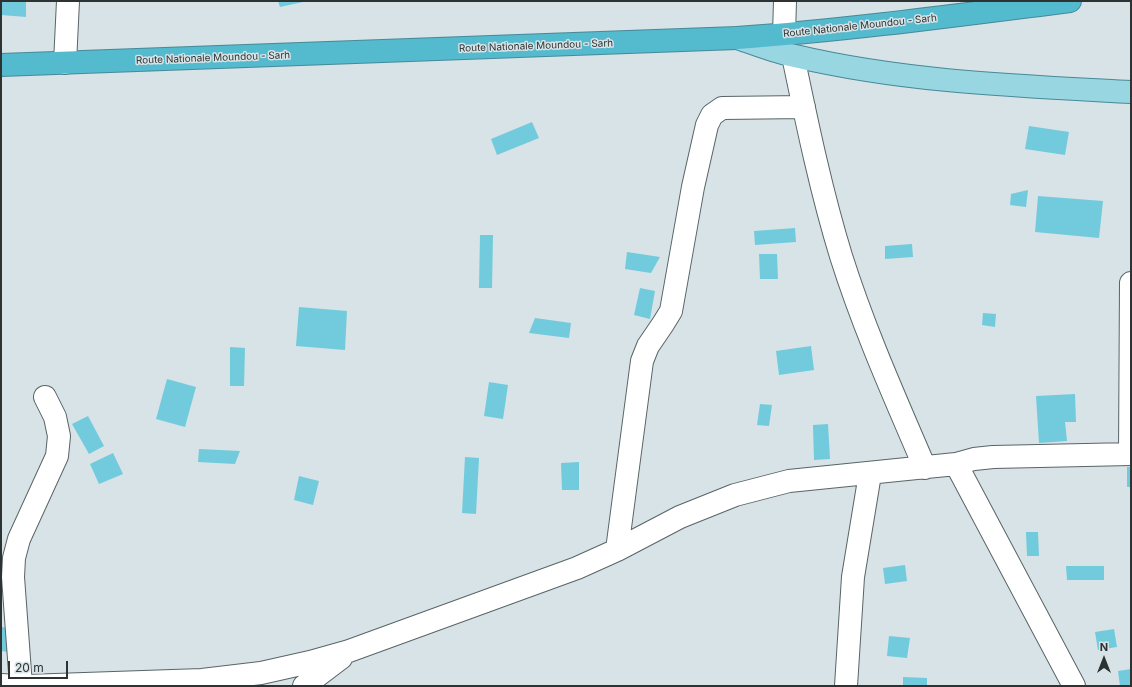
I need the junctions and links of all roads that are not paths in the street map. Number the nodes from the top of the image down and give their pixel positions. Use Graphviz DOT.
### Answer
graph roads {
  1 [pos="68,1"];
  2 [pos="785,1"];
  3 [pos="1070,1"];
  4 [pos="784,35"];
  5 [pos="737,38"];
  6 [pos="793,56"];
  7 [pos="65,63"];
  8 [pos="1,65"];
  9 [pos="1131,92"];
  10 [pos="804,107"];
  11 [pos="1131,283"];
  12 [pos="45,397"];
  13 [pos="1130,454"];
  14 [pos="956,464"];
  15 [pos="925,468"];
  16 [pos="870,474"];
  17 [pos="617,550"];
  18 [pos="350,651"];
  19 [pos="1,685"];
  20 [pos="20,686"];
  21 [pos="26,686"];
  22 [pos="304,686"];
  23 [pos="846,686"];
  24 [pos="1074,686"];
  1 -- 7 [label="street"];
  2 -- 4 [label="street"];
  3 -- 4 [label="highway, Route Nationale Moundou - Sarh"];
  4 -- 5 [label="highway, Route Nationale Moundou - Sarh"];
  5 -- 6 [label="main road"];
  5 -- 7 [label="highway, Route Nationale Moundou - Sarh"];
  6 -- 9 [label="main road"];
  6 -- 10 [label="street"];
  7 -- 8 [label="highway, Route Nationale Moundou - Sarh"];
  10 -- 15 [label="street"];
  10 -- 17 [label="street"];
  11 -- 13 [label="street"];
  12 -- 20 [label="street"];
  13 -- 14 [label="street"];
  14 -- 15 [label="street"];
  14 -- 24 [label="street"];
  15 -- 16 [label="street"];
  16 -- 17 [label="street"];
  16 -- 23 [label="street"];
  17 -- 18 [label="street"];
  18 -- 21 [label="street"];
  18 -- 22 [label="street"];
  19 -- 20 [label="street"];
}
